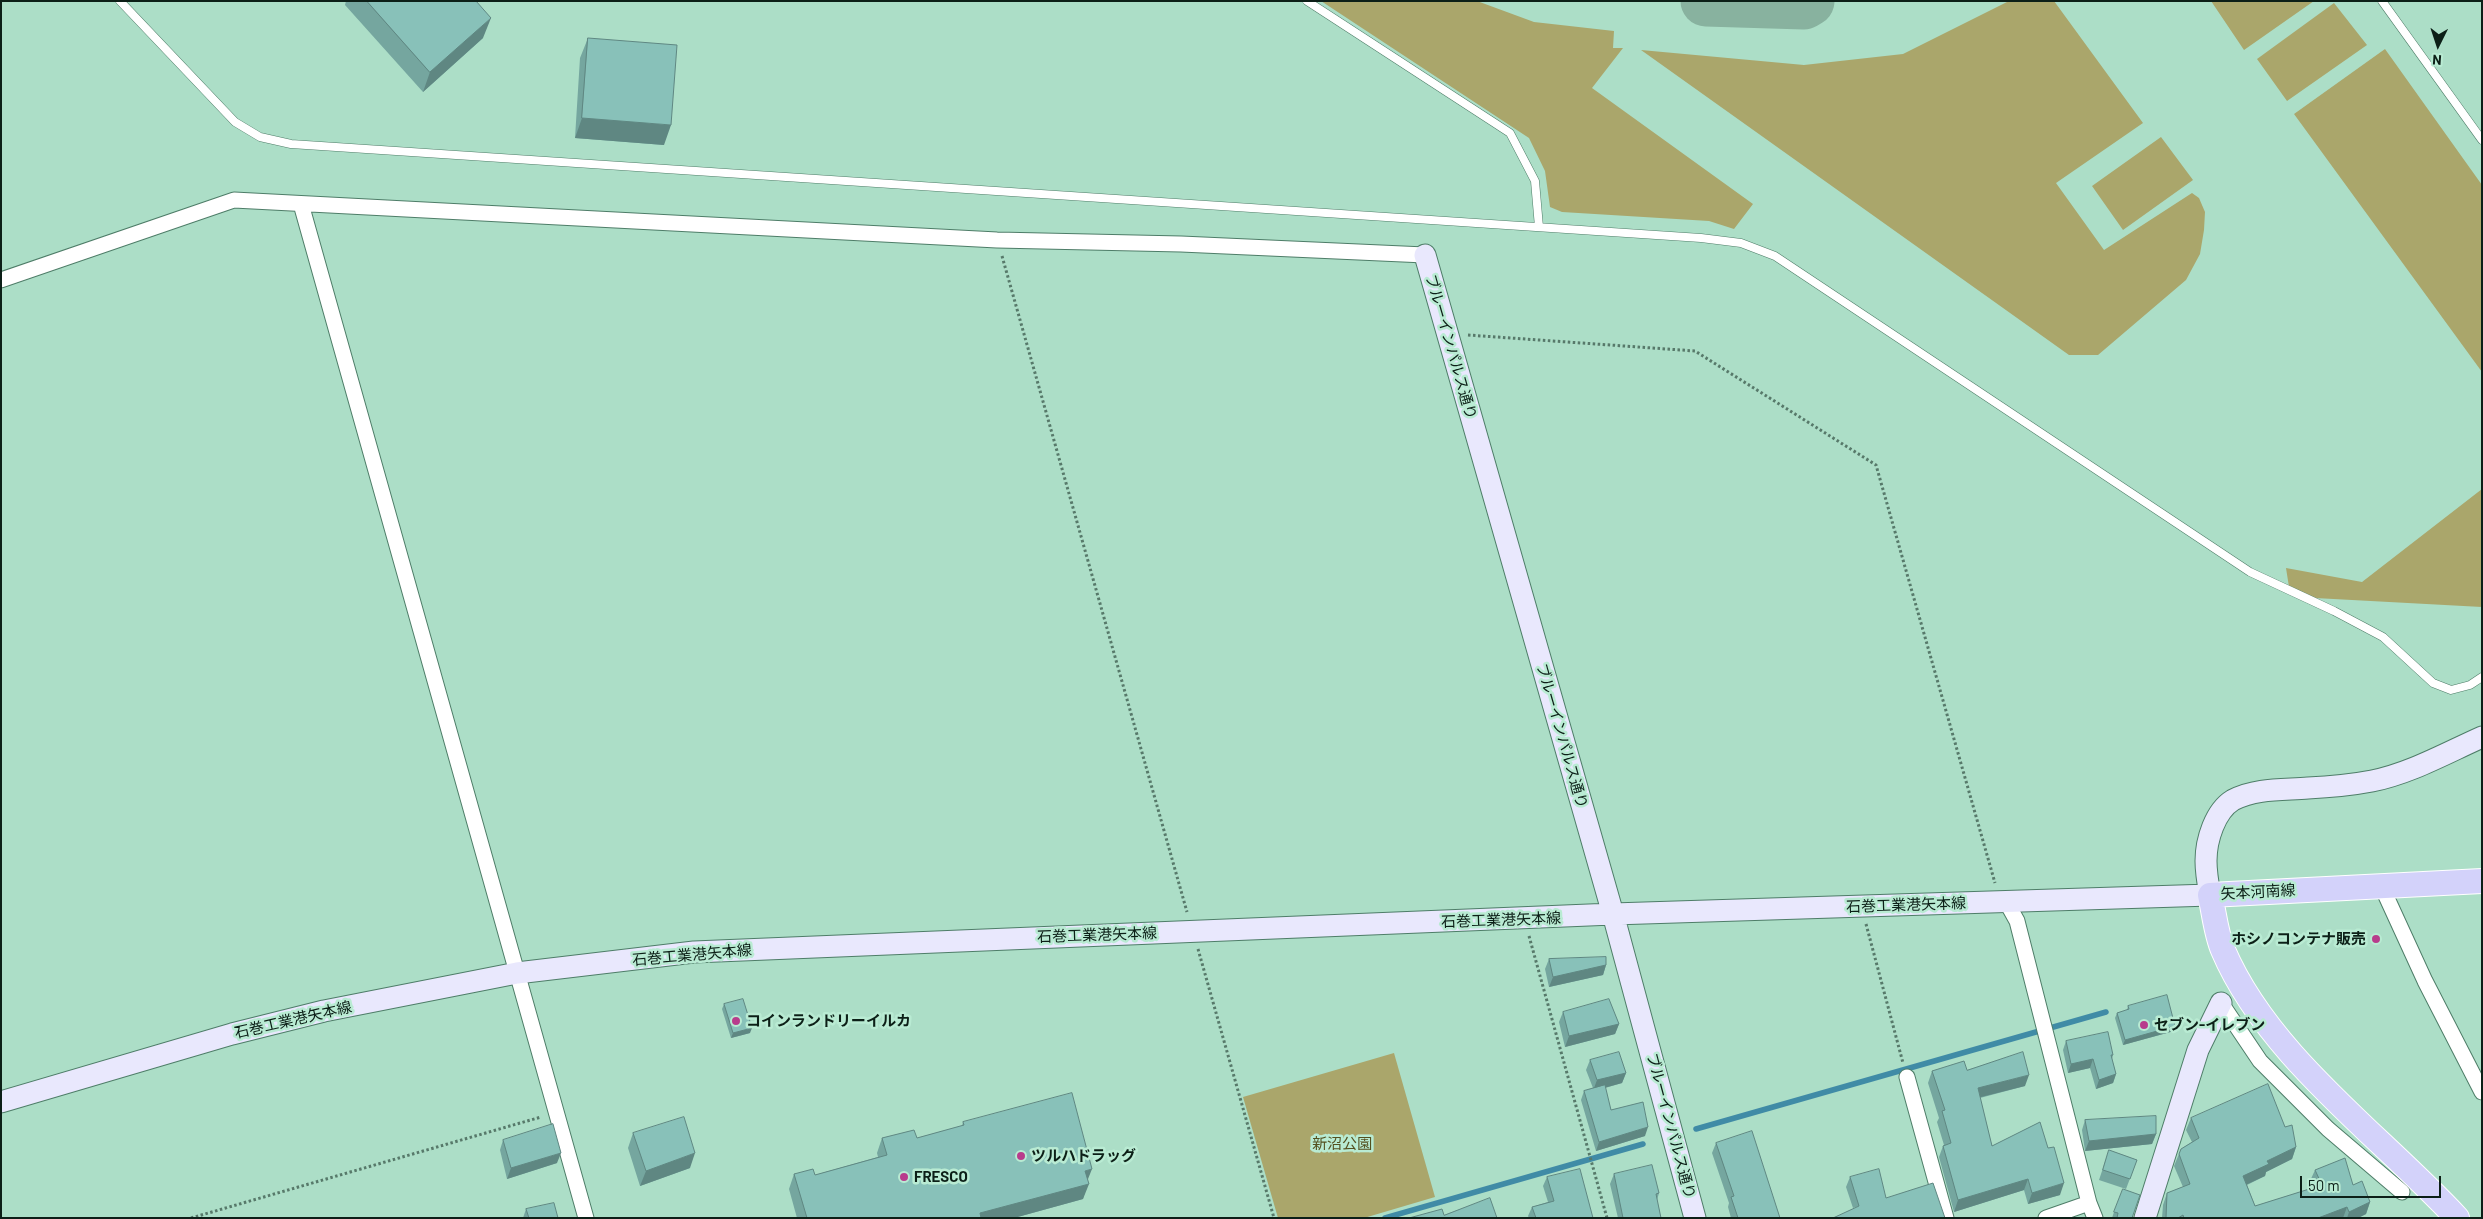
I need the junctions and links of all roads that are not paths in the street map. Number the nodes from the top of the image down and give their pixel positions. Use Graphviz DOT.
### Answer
graph roads {
  1 [pos="120,1"];
  2 [pos="1308,1"];
  3 [pos="2382,1"];
  4 [pos="2482,140"];
  5 [pos="301,204"];
  6 [pos="1539,227"];
  7 [pos="1425,255"];
  8 [pos="1,280"];
  9 [pos="2482,677"];
  10 [pos="2482,737"];
  11 [pos="2482,881"];
  12 [pos="2381,885"];
  13 [pos="2210,895"];
  14 [pos="2007,903"];
  15 [pos="1613,914"];
  16 [pos="517,973"];
  17 [pos="2221,1003"];
  18 [pos="1907,1077"];
  19 [pos="2482,1092"];
  20 [pos="1,1102"];
  21 [pos="2402,1192"];
  22 [pos="2089,1203"];
  23 [pos="586,1218"];
  24 [pos="1695,1218"];
  25 [pos="1946,1218"];
  26 [pos="2046,1218"];
  27 [pos="2095,1218"];
  28 [pos="2145,1218"];
  29 [pos="2457,1218"];
  1 -- 6 [label="lane"];
  2 -- 6 [label="lane"];
  3 -- 4 [label="lane"];
  5 -- 7 [label="street"];
  5 -- 8 [label="street"];
  5 -- 16 [label="street"];
  6 -- 9 [label="lane"];
  7 -- 15 [label="main road, ブルーインパルス通り"];
  10 -- 13 [label="main road"];
  11 -- 12 [label="main road, 矢本河南線"];
  12 -- 13 [label="main road, 矢本河南線"];
  12 -- 19 [label="street"];
  13 -- 14 [label="main road, 石巻工業港矢本線"];
  13 -- 29 [label="main road, 矢本河南線"];
  14 -- 15 [label="main road, 石巻工業港矢本線"];
  14 -- 22 [label="street"];
  15 -- 16 [label="main road, 石巻工業港矢本線"];
  15 -- 24 [label="main road, ブルーインパルス通り"];
  16 -- 20 [label="main road, 石巻工業港矢本線"];
  16 -- 23 [label="street"];
  17 -- 21 [label="street"];
  17 -- 28 [label="main road"];
  18 -- 25 [label="street"];
  22 -- 26 [label="street"];
  22 -- 27 [label="street"];
}
